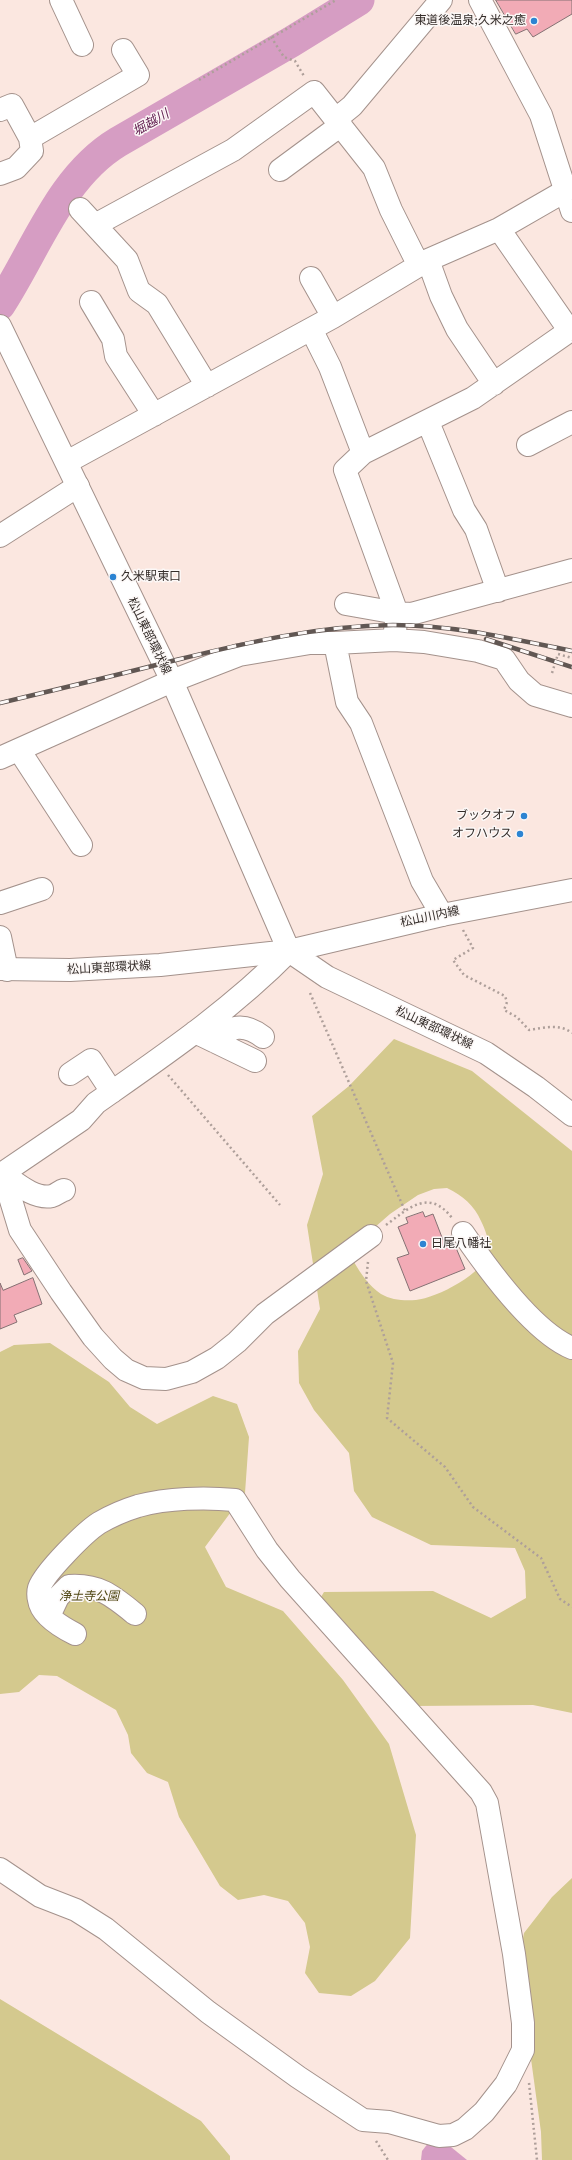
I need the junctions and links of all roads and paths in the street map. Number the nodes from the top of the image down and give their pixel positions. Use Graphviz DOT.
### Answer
graph roads {
  1 [pos="61,0"];
  2 [pos="336,0"];
  3 [pos="441,0"];
  4 [pos="480,0"];
  5 [pos="272,38"];
  6 [pos="82,45"];
  7 [pos="123,50"];
  8 [pos="199,80"];
  9 [pos="314,92"];
  10 [pos="0,110"];
  11 [pos="339,122"];
  12 [pos="30,138"];
  13 [pos="280,170"];
  14 [pos="0,174"];
  15 [pos="569,189"];
  16 [pos="80,209"];
  17 [pos="572,211"];
  18 [pos="95,225"];
  19 [pos="499,229"];
  20 [pos="423,263"];
  21 [pos="311,278"];
  22 [pos="90,302"];
  23 [pos="333,318"];
  24 [pos="0,326"];
  25 [pos="311,329"];
  26 [pos="571,330"];
  27 [pos="494,384"];
  28 [pos="207,386"];
  29 [pos="154,415"];
  30 [pos="428,422"];
  31 [pos="572,422"];
  32 [pos="528,445"];
  33 [pos="363,453"];
  34 [pos="67,462"];
  35 [pos="78,486"];
  36 [pos="4,534"];
  37 [pos="572,570"];
  38 [pos="498,591"];
  39 [pos="346,604"];
  40 [pos="397,613"];
  41 [pos="394,640"];
  42 [pos="335,643"];
  43 [pos="572,658"];
  44 [pos="552,673"];
  45 [pos="172,681"];
  46 [pos="572,706"];
  47 [pos="9,754"];
  48 [pos="82,845"];
  49 [pos="42,890"];
  50 [pos="572,890"];
  51 [pos="0,903"];
  52 [pos="451,913"];
  53 [pos="0,937"];
  54 [pos="289,951"];
  55 [pos="4,970"];
  56 [pos="310,993"];
  57 [pos="572,1033"];
  58 [pos="205,1036"];
  59 [pos="263,1037"];
  60 [pos="155,1061"];
  61 [pos="255,1061"];
  62 [pos="70,1074"];
  63 [pos="112,1092"];
  64 [pos="572,1115"];
  65 [pos="2,1175"];
  66 [pos="64,1190"];
  67 [pos="280,1205"];
  68 [pos="405,1211"];
  69 [pos="463,1233"];
  70 [pos="371,1236"];
  71 [pos="366,1281"];
  72 [pos="572,1348"];
  73 [pos="572,1607"];
  74 [pos="135,1614"];
  75 [pos="49,1616"];
  76 [pos="75,1634"];
  77 [pos="0,1869"];
  78 [pos="523,2050"];
  79 [pos="537,2160"];
  1 -- 6 [label="street"];
  2 -- 5 [label="path"];
  3 -- 11 [label="street"];
  4 -- 15 [label="street"];
  5 -- 8 [label="path"];
  5 -- 9 [label="path"];
  7 -- 12 [label="street"];
  9 -- 11 [label="street"];
  9 -- 18 [label="street"];
  10 -- 12 [label="street"];
  11 -- 13 [label="street"];
  11 -- 20 [label="street"];
  12 -- 14 [label="street"];
  15 -- 17 [label="street"];
  15 -- 19 [label="street"];
  16 -- 18 [label="street"];
  18 -- 28 [label="street"];
  19 -- 20 [label="street"];
  19 -- 26 [label="street"];
  20 -- 23 [label="street"];
  20 -- 27 [label="street"];
  21 -- 23 [label="street"];
  22 -- 29 [label="street"];
  23 -- 25 [label="street"];
  24 -- 34 [label="street, 松山東部環状線"];
  25 -- 28 [label="street"];
  25 -- 33 [label="street"];
  26 -- 27 [label="street"];
  27 -- 30 [label="street"];
  28 -- 29 [label="street"];
  29 -- 34 [label="street"];
  30 -- 33 [label="street"];
  30 -- 38 [label="street"];
  31 -- 32 [label="street"];
  33 -- 40 [label="street"];
  34 -- 35 [label="street, 松山東部環状線"];
  35 -- 36 [label="street"];
  35 -- 45 [label="street, 松山東部環状線"];
  37 -- 38 [label="street"];
  38 -- 40 [label="street"];
  39 -- 40 [label="street"];
  40 -- 41 [label="street"];
  41 -- 42 [label="street"];
  41 -- 46 [label="street"];
  42 -- 45 [label="street"];
  42 -- 52 [label="street"];
  43 -- 44 [label="path"];
  45 -- 47 [label="street"];
  45 -- 54 [label="street, 松山東部環状線"];
  47 -- 48 [label="street"];
  49 -- 51 [label="street"];
  50 -- 52 [label="street, 松山川内線"];
  52 -- 54 [label="street, 松山川内線"];
  52 -- 57 [label="path"];
  53 -- 55 [label="street"];
  54 -- 55 [label="street, 松山東部環状線"];
  54 -- 58 [label="street"];
  54 -- 64 [label="street, 松山東部環状線"];
  56 -- 68 [label="path"];
  58 -- 59 [label="street"];
  58 -- 60 [label="street"];
  58 -- 61 [label="street"];
  60 -- 63 [label="street"];
  60 -- 67 [label="path"];
  62 -- 63 [label="street"];
  63 -- 65 [label="street"];
  65 -- 66 [label="street"];
  65 -- 70 [label="street"];
  68 -- 69 [label="path"];
  68 -- 70 [label="path"];
  69 -- 72 [label="street"];
  71 -- 73 [label="path"];
  74 -- 75 [label="street"];
  75 -- 76 [label="street"];
  75 -- 78 [label="street"];
  77 -- 78 [label="street"];
  78 -- 79 [label="path"];
}
